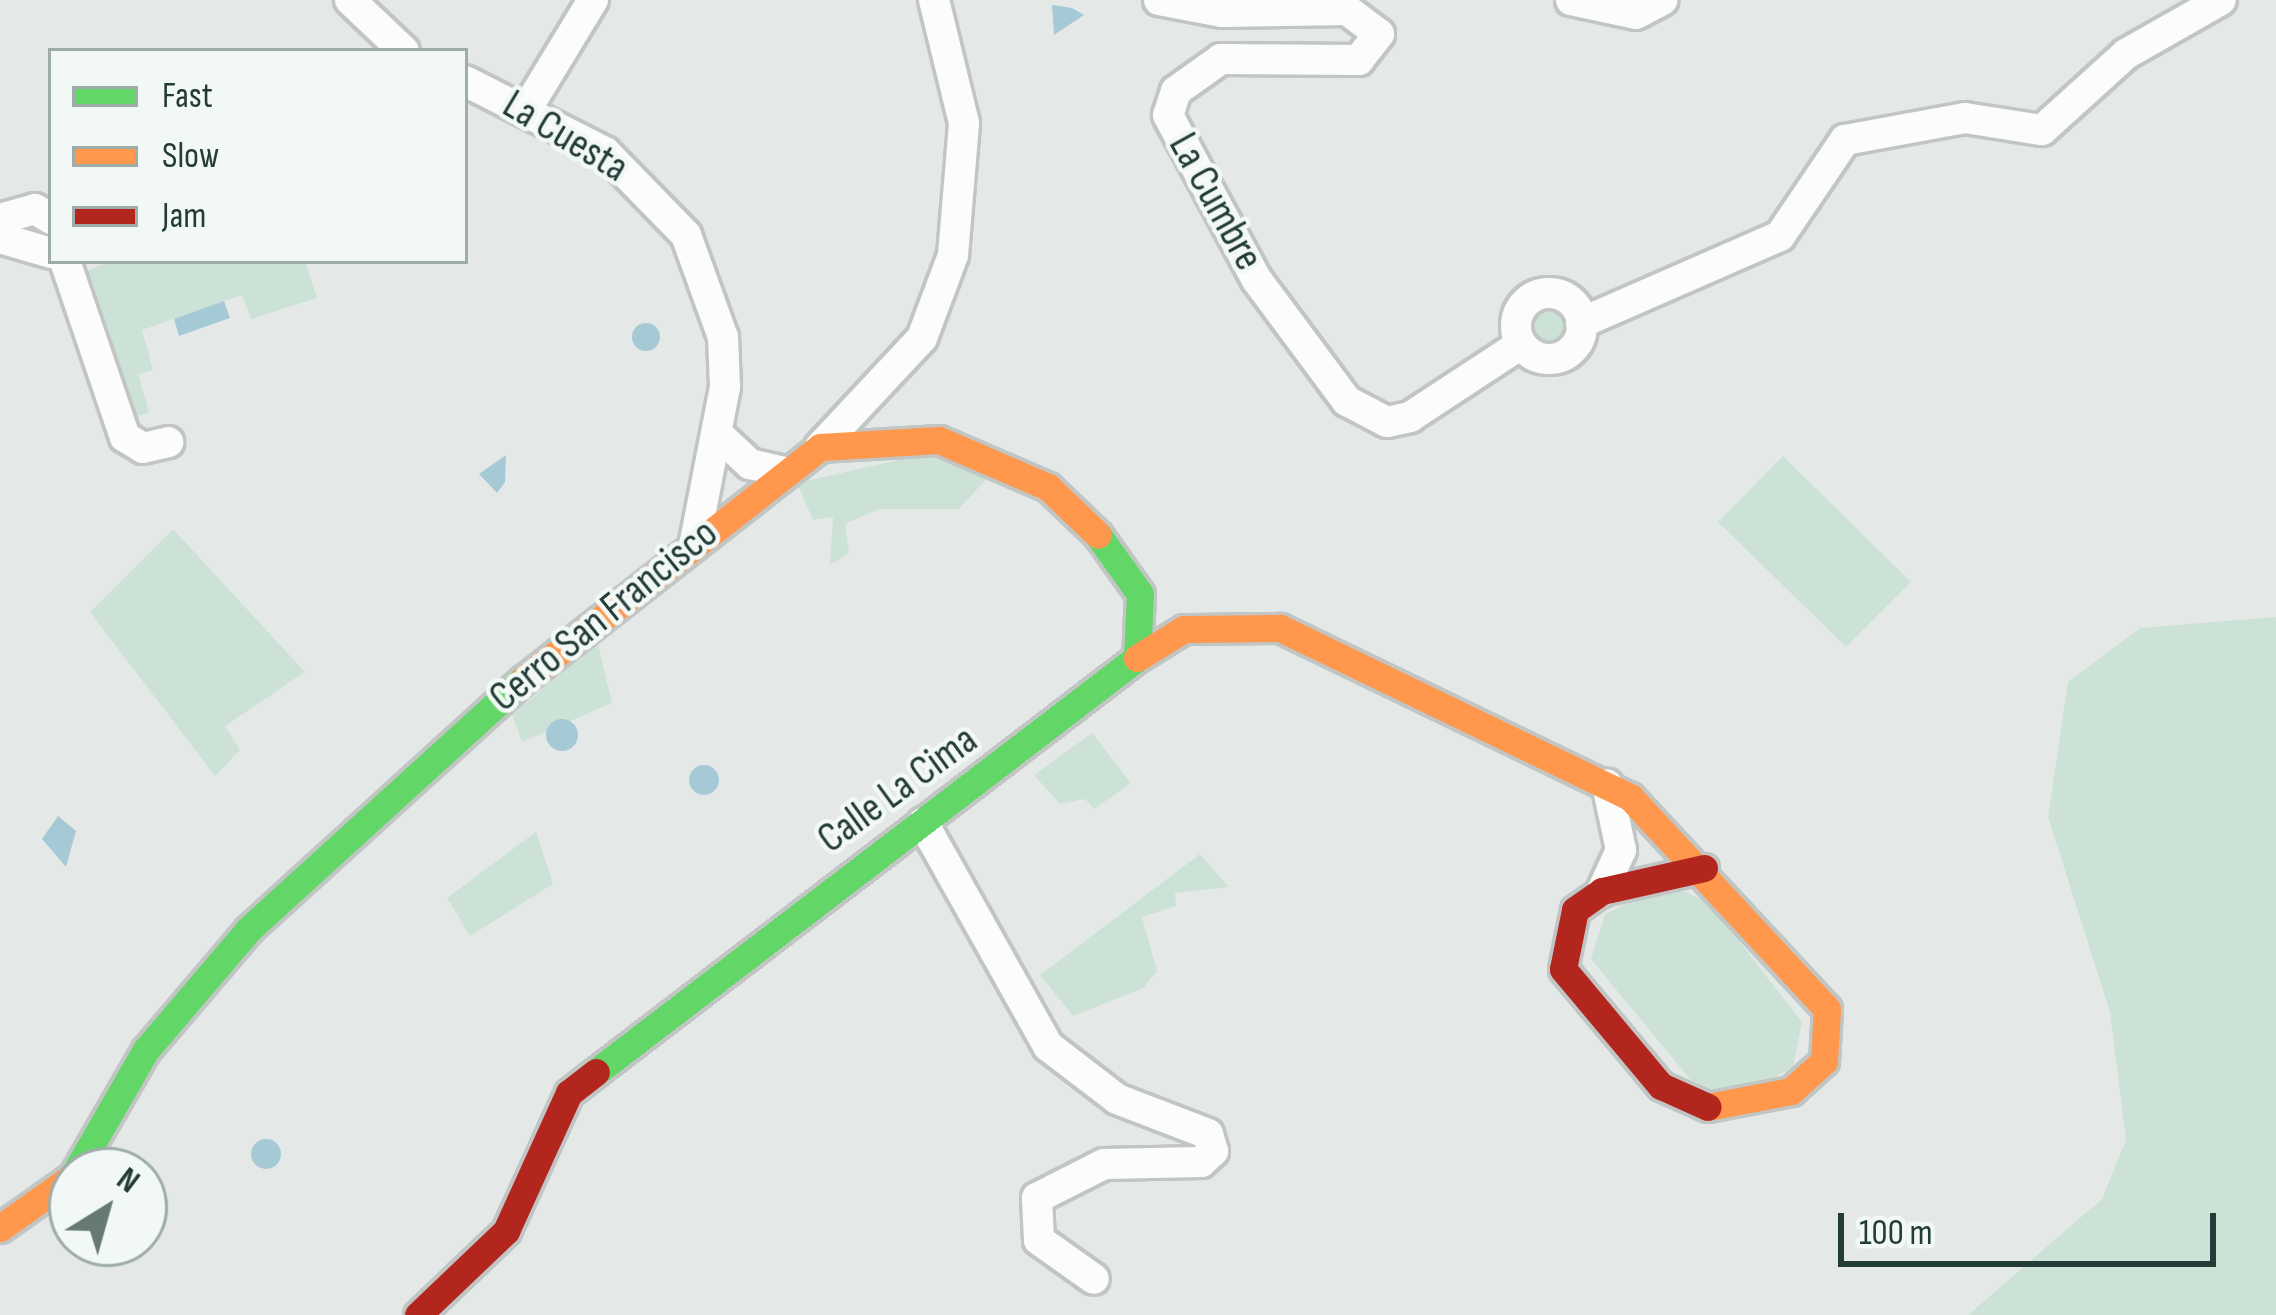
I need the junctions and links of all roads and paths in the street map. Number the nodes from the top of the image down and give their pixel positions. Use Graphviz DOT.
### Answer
graph roads {
  1 [pos="350,0"];
  2 [pos="593,0"];
  3 [pos="934,0"];
  4 [pos="1159,0"];
  5 [pos="1571,0"];
  6 [pos="1661,0"];
  7 [pos="2221,0"];
  8 [pos="401,48"];
  9 [pos="468,81"];
  10 [pos="526,110"];
  11 [pos="48,217"];
  12 [pos="0,219"];
  13 [pos="0,238"];
  14 [pos="48,252"];
  15 [pos="66,264"];
  16 [pos="1581,323"];
  17 [pos="1521,344"];
  18 [pos="723,439"];
  19 [pos="168,442"];
  20 [pos="820,447"];
  21 [pos="786,472"];
  22 [pos="695,541"];
  23 [pos="1137,658"];
  24 [pos="1607,784"];
  25 [pos="923,823"];
  26 [pos="1704,868"];
  27 [pos="1602,891"];
  28 [pos="90,1147"];
  29 [pos="48,1193"];
  30 [pos="0,1228"];
  31 [pos="1094,1279"];
  32 [pos="418,1315"];
  1 -- 8 [label="street"];
  2 -- 10 [label="street"];
  3 -- 20 [label="street, Cerro San Francisco"];
  4 -- 17 [label="street, La Cumbre"];
  5 -- 6 [label="street"];
  7 -- 16 [label="street"];
  9 -- 10 [label="street, La Cuesta"];
  10 -- 18 [label="street, La Cuesta"];
  11 -- 12 [label="street"];
  13 -- 14 [label="street"];
  15 -- 19 [label="street"];
  16 -- 17 [label="street"];
  16 -- 17 [label="street"];
  18 -- 21 [label="street"];
  18 -- 22 [label="street, La Cuesta"];
  20 -- 21 [label="street, Cerro San Francisco"];
  20 -- 23 [label="street"];
  21 -- 22 [label="street, Cerro San Francisco"];
  22 -- 28 [label="street, Cerro San Francisco"];
  23 -- 24 [label="street, Calle La Cima"];
  23 -- 25 [label="street, Calle La Cima"];
  24 -- 26 [label="street, Calle La Cima"];
  24 -- 27 [label="street"];
  25 -- 31 [label="street"];
  25 -- 32 [label="street, Calle La Cima"];
  26 -- 27 [label="street"];
  26 -- 27 [label="street"];
  29 -- 30 [label="street, Cerro San Francisco"];
}
